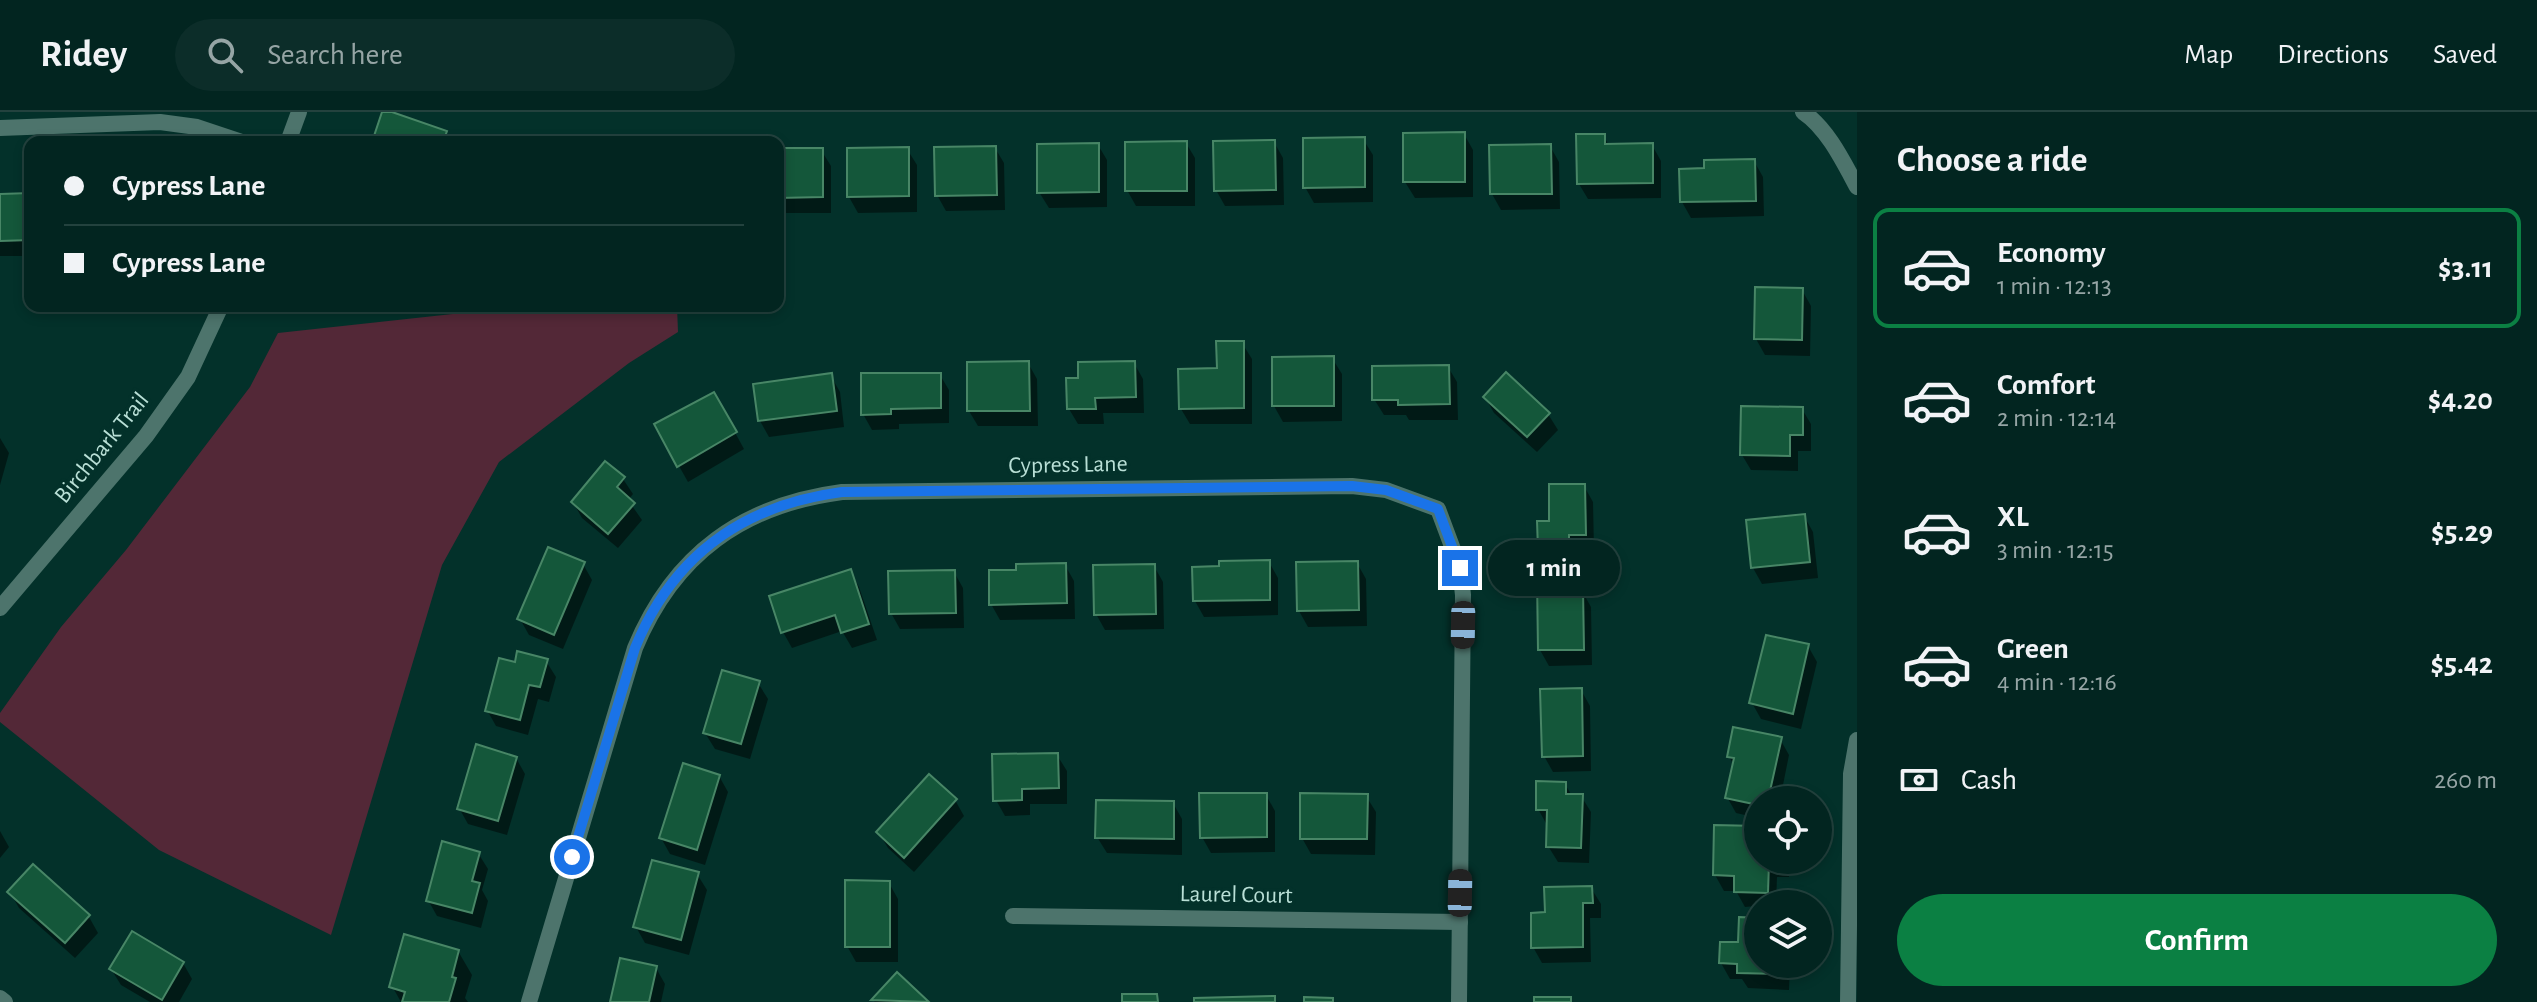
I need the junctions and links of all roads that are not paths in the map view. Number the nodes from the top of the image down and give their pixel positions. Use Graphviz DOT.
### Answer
graph roads {
  1 [pos="299,112"];
  2 [pos="1803,112"];
  3 [pos="0,128"];
  4 [pos="224,136"];
  5 [pos="290,136"];
  6 [pos="1857,187"];
  7 [pos="218,312"];
  8 [pos="2,601"];
  9 [pos="1857,740"];
  10 [pos="1013,916"];
  11 [pos="1460,922"];
  12 [pos="529,1002"];
  13 [pos="1459,1002"];
  14 [pos="1848,1002"];
  1 -- 5 [label="street"];
  2 -- 6 [label="street"];
  3 -- 4 [label="street"];
  7 -- 8 [label="street, Birchbark Trail"];
  9 -- 14 [label="street"];
  10 -- 11 [label="street, Laurel Court"];
  11 -- 12 [label="street, Cypress Lane"];
  11 -- 13 [label="street, Cypress Lane"];
}
